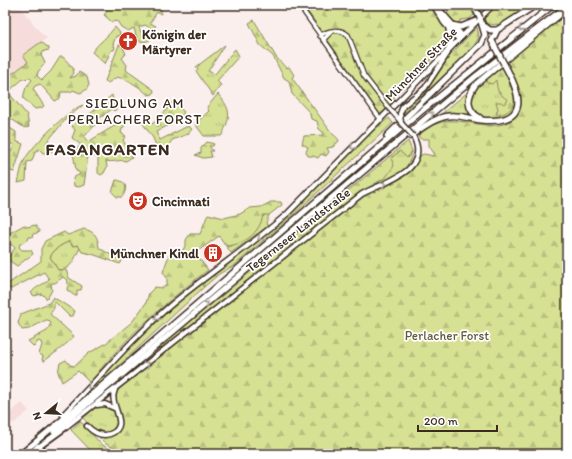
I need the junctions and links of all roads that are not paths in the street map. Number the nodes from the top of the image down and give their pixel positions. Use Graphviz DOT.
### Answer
graph roads {
  1 [pos="299,5"];
  2 [pos="434,5"];
  3 [pos="493,5"];
  4 [pos="536,5"];
  5 [pos="552,5"];
  6 [pos="567,6"];
  7 [pos="474,8"];
  8 [pos="567,10"];
  9 [pos="478,20"];
  10 [pos="449,25"];
  11 [pos="483,26"];
  12 [pos="497,30"];
  13 [pos="330,32"];
  14 [pos="320,36"];
  15 [pos="461,37"];
  16 [pos="323,40"];
  17 [pos="492,40"];
  18 [pos="448,50"];
  19 [pos="381,120"];
  20 [pos="484,120"];
  21 [pos="401,123"];
  22 [pos="379,147"];
  23 [pos="391,148"];
  24 [pos="116,388"];
  25 [pos="81,404"];
  26 [pos="92,407"];
  27 [pos="118,413"];
  28 [pos="63,415"];
  29 [pos="87,426"];
  30 [pos="66,427"];
  31 [pos="52,430"];
  32 [pos="37,448"];
  33 [pos="21,454"];
  34 [pos="30,454"];
  1 -- 14 [label="street"];
  2 -- 10 [label="highway"];
  3 -- 9 [label="main road, Münchner Straße"];
  4 -- 12 [label="highway"];
  5 -- 22 [label="highway, one-way"];
  23 -- 6 [label="highway, one-way"];
  7 -- 9 [label="highway, bridge"];
  8 -- 20 [label="highway"];
  9 -- 10 [label="highway"];
  9 -- 11 [label="highway"];
  9 -- 15 [label="main road, Münchner Straße"];
  10 -- 15 [label="highway"];
  10 -- 18 [label="highway"];
  11 -- 12 [label="highway"];
  11 -- 17 [label="highway"];
  11 -- 22 [label="highway"];
  12 -- 17 [label="highway"];
  13 -- 14 [label="street"];
  13 -- 16 [label="street"];
  13 -- 21 [label="street, Tegernseer Landstraße, bridge"];
  14 -- 16 [label="street"];
  15 -- 18 [label="main road, Münchner Straße"];
  16 -- 19 [label="street"];
  17 -- 20 [label="highway, bridge"];
  18 -- 19 [label="main road, Münchner Straße"];
  18 -- 21 [label="main road, bridge"];
  19 -- 28 [label="main road, Tegernseer Landstraße, one-way"];
  20 -- 23 [label="highway"];
  24 -- 21 [label="main road, Tegernseer Landstraße, one-way, bridge"];
  22 -- 25 [label="highway"];
  31 -- 23 [label="highway, one-way"];
  24 -- 26 [label="main road, Tegernseer Landstraße"];
  24 -- 27 [label="main road"];
  25 -- 31 [label="highway"];
  26 -- 27 [label="main road"];
  26 -- 30 [label="main road, Tegernseer Landstraße"];
  27 -- 29 [label="main road"];
  28 -- 31 [label="highway"];
  30 -- 32 [label="highway"];
  31 -- 32 [label="highway"];
  31 -- 33 [label="highway"];
  32 -- 34 [label="highway"];
}
